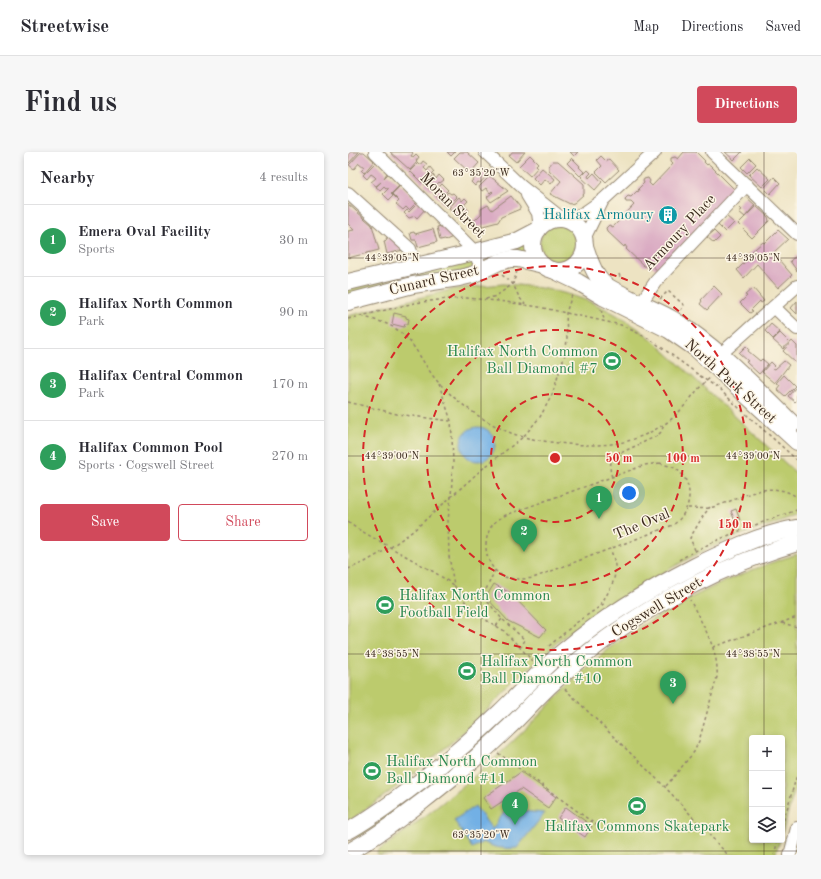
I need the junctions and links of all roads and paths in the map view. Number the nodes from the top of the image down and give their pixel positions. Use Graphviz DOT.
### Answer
graph roads {
  1 [pos="375,152"];
  2 [pos="655,152"];
  3 [pos="712,152"];
  4 [pos="492,154"];
  5 [pos="746,185"];
  6 [pos="522,187"];
  7 [pos="348,193"];
  8 [pos="604,199"];
  9 [pos="565,220"];
  10 [pos="539,229"];
  11 [pos="797,234"];
  12 [pos="585,243"];
  13 [pos="475,252"];
  14 [pos="416,265"];
  15 [pos="548,268"];
  16 [pos="517,269"];
  17 [pos="482,270"];
  18 [pos="348,282"];
  19 [pos="513,284"];
  20 [pos="797,286"];
  21 [pos="574,290"];
  22 [pos="485,299"];
  23 [pos="658,300"];
  24 [pos="348,302"];
  25 [pos="525,304"];
  26 [pos="641,304"];
  27 [pos="774,307"];
  28 [pos="680,311"];
  29 [pos="566,313"];
  30 [pos="360,316"];
  31 [pos="348,319"];
  32 [pos="797,329"];
  33 [pos="716,364"];
  34 [pos="706,381"];
  35 [pos="439,382"];
  36 [pos="348,402"];
  37 [pos="451,421"];
  38 [pos="664,425"];
  39 [pos="797,428"];
  40 [pos="523,437"];
  41 [pos="797,442"];
  42 [pos="797,460"];
  43 [pos="612,477"];
  44 [pos="451,497"];
  45 [pos="797,497"];
  46 [pos="687,508"];
  47 [pos="710,508"];
  48 [pos="348,522"];
  49 [pos="797,528"];
  50 [pos="797,543"];
  51 [pos="391,547"];
  52 [pos="610,549"];
  53 [pos="696,550"];
  54 [pos="348,569"];
  55 [pos="495,570"];
  56 [pos="454,585"];
  57 [pos="689,598"];
  58 [pos="599,607"];
  59 [pos="797,617"];
  60 [pos="502,619"];
  61 [pos="780,623"];
  62 [pos="496,626"];
  63 [pos="797,627"];
  64 [pos="521,647"];
  65 [pos="713,647"];
  66 [pos="534,662"];
  67 [pos="564,688"];
  68 [pos="497,752"];
  69 [pos="797,775"];
  70 [pos="666,787"];
  71 [pos="785,816"];
  72 [pos="599,827"];
  73 [pos="348,831"];
  74 [pos="796,835"];
  75 [pos="777,843"];
  76 [pos="349,854"];
  77 [pos="728,855"];
  78 [pos="774,855"];
  79 [pos="790,855"];
  1 -- 13 [label="street, Moran Street"];
  2 -- 8 [label="street"];
  3 -- 5 [label="street"];
  4 -- 6 [label="street"];
  5 -- 11 [label="street"];
  5 -- 26 [label="street, Armoury Place"];
  6 -- 9 [label="street"];
  6 -- 10 [label="street"];
  7 -- 14 [label="street"];
  8 -- 9 [label="street"];
  8 -- 12 [label="street"];
  9 -- 10 [label="main road"];
  9 -- 12 [label="main road"];
  10 -- 13 [label="main road, Cunard Street"];
  10 -- 15 [label="main road"];
  12 -- 15 [label="main road"];
  12 -- 26 [label="main road, North Park Street"];
  13 -- 14 [label="main road, Cunard Street"];
  13 -- 17 [label="street, Moran Street"];
  14 -- 18 [label="main road, Cunard Street"];
  15 -- 17 [label="main road, Cunard Street"];
  15 -- 33 [label="main road, North Park Street"];
  16 -- 19 [label="path"];
  17 -- 24 [label="main road, Cunard Street"];
  19 -- 22 [label="path"];
  19 -- 25 [label="path"];
  20 -- 27 [label="street"];
  21 -- 29 [label="path"];
  22 -- 25 [label="path"];
  22 -- 30 [label="path"];
  23 -- 28 [label="path"];
  25 -- 29 [label="path"];
  26 -- 33 [label="main road, North Park Street"];
  27 -- 32 [label="street"];
  27 -- 33 [label="street"];
  29 -- 34 [label="path"];
  29 -- 40 [label="path"];
  30 -- 31 [label="path"];
  30 -- 35 [label="path"];
  33 -- 34 [label="path"];
  33 -- 39 [label="main road, North Park Street"];
  33 -- 41 [label="main road, North Park Street"];
  34 -- 38 [label="path"];
  34 -- 42 [label="path"];
  35 -- 37 [label="path"];
  35 -- 40 [label="path"];
  36 -- 37 [label="path"];
  37 -- 44 [label="path"];
  38 -- 40 [label="path"];
  38 -- 43 [label="path"];
  40 -- 44 [label="path"];
  43 -- 46 [label="path, The Oval"];
  43 -- 55 [label="path, The Oval"];
  44 -- 51 [label="path"];
  44 -- 56 [label="path"];
  45 -- 47 [label="path"];
  46 -- 47 [label="path"];
  46 -- 52 [label="path, The Oval"];
  47 -- 53 [label="path"];
  48 -- 51 [label="path"];
  49 -- 73 [label="main road, Cogswell Street"];
  50 -- 76 [label="main road, Cogswell Street"];
  51 -- 54 [label="path"];
  51 -- 56 [label="path"];
  52 -- 55 [label="path, The Oval"];
  52 -- 58 [label="path"];
  55 -- 60 [label="path"];
  56 -- 62 [label="path"];
  57 -- 65 [label="path"];
  59 -- 61 [label="path"];
  60 -- 62 [label="path"];
  60 -- 64 [label="path"];
  61 -- 63 [label="path"];
  61 -- 65 [label="path"];
  62 -- 64 [label="path"];
  64 -- 66 [label="path"];
  65 -- 70 [label="path"];
  67 -- 70 [label="path"];
  68 -- 72 [label="path"];
  69 -- 71 [label="path"];
  70 -- 77 [label="path"];
  74 -- 79 [label="street"];
  75 -- 78 [label="path"];
}
